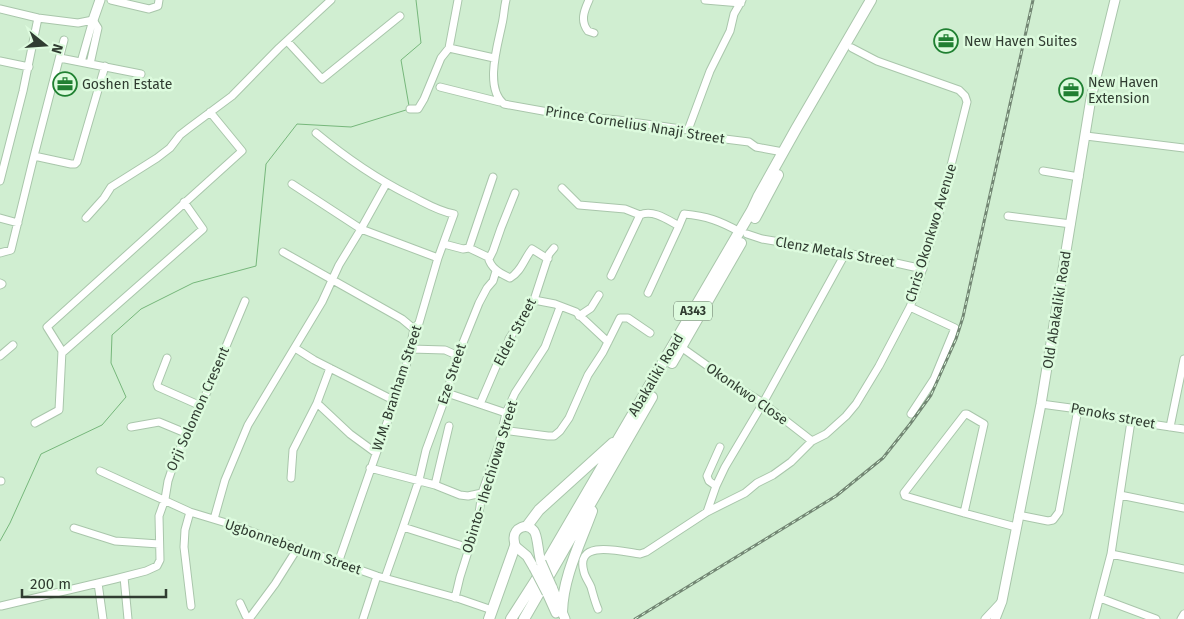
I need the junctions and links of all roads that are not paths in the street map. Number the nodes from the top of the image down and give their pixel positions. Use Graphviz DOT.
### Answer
graph roads {
  1 [pos="100,0"];
  2 [pos="111,0"];
  3 [pos="159,0"];
  4 [pos="331,0"];
  5 [pos="458,0"];
  6 [pos="506,0"];
  7 [pos="589,0"];
  8 [pos="705,0"];
  9 [pos="871,0"];
  10 [pos="879,0"];
  11 [pos="1115,0"];
  12 [pos="742,2"];
  13 [pos="0,9"];
  14 [pos="400,16"];
  15 [pos="38,18"];
  16 [pos="93,20"];
  17 [pos="594,33"];
  18 [pos="64,40"];
  19 [pos="287,41"];
  20 [pos="449,48"];
  21 [pos="852,48"];
  22 [pos="60,58"];
  23 [pos="494,58"];
  24 [pos="0,61"];
  25 [pos="81,62"];
  26 [pos="90,64"];
  27 [pos="105,66"];
  28 [pos="29,67"];
  29 [pos="142,74"];
  30 [pos="440,88"];
  31 [pos="500,102"];
  32 [pos="410,109"];
  33 [pos="210,112"];
  34 [pos="688,130"];
  35 [pos="316,133"];
  36 [pos="1086,136"];
  37 [pos="1184,148"];
  38 [pos="783,152"];
  39 [pos="34,156"];
  40 [pos="1043,171"];
  41 [pos="493,177"];
  42 [pos="1079,177"];
  43 [pos="0,181"];
  44 [pos="292,184"];
  45 [pos="386,184"];
  46 [pos="562,188"];
  47 [pos="515,193"];
  48 [pos="184,202"];
  49 [pos="640,215"];
  50 [pos="1008,216"];
  51 [pos="0,218"];
  52 [pos="86,218"];
  53 [pos="18,223"];
  54 [pos="1071,224"];
  55 [pos="679,226"];
  56 [pos="361,229"];
  57 [pos="743,233"];
  58 [pos="444,244"];
  59 [pos="469,248"];
  60 [pos="554,248"];
  61 [pos="284,252"];
  62 [pos="0,253"];
  63 [pos="845,254"];
  64 [pos="438,258"];
  65 [pos="489,259"];
  66 [pos="548,259"];
  67 [pos="923,269"];
  68 [pos="496,272"];
  69 [pos="611,276"];
  70 [pos="332,281"];
  71 [pos="648,293"];
  72 [pos="599,295"];
  73 [pos="534,300"];
  74 [pos="245,301"];
  75 [pos="560,307"];
  76 [pos="910,307"];
  77 [pos="579,316"];
  78 [pos="414,330"];
  79 [pos="650,333"];
  80 [pos="608,342"];
  81 [pos="13,344"];
  82 [pos="682,347"];
  83 [pos="295,348"];
  84 [pos="411,349"];
  85 [pos="62,352"];
  86 [pos="0,356"];
  87 [pos="167,358"];
  88 [pos="1184,359"];
  89 [pos="456,360"];
  90 [pos="330,368"];
  91 [pos="447,393"];
  92 [pos="393,400"];
  93 [pos="317,403"];
  94 [pos="763,403"];
  95 [pos="480,404"];
  96 [pos="1041,404"];
  97 [pos="201,406"];
  98 [pos="1078,409"];
  99 [pos="506,412"];
  100 [pos="911,414"];
  101 [pos="1130,421"];
  102 [pos="35,423"];
  103 [pos="449,426"];
  104 [pos="131,427"];
  105 [pos="1170,427"];
  106 [pos="1184,429"];
  107 [pos="502,430"];
  108 [pos="188,434"];
  109 [pos="621,435"];
  110 [pos="812,441"];
  111 [pos="720,447"];
  112 [pos="376,453"];
  113 [pos="370,468"];
  114 [pos="100,471"];
  115 [pos="291,478"];
  116 [pos="419,480"];
  117 [pos="602,483"];
  118 [pos="435,485"];
  119 [pos="716,486"];
  120 [pos="482,493"];
  121 [pos="1120,495"];
  122 [pos="165,499"];
  123 [pos="1184,508"];
  124 [pos="190,512"];
  125 [pos="707,512"];
  126 [pos="964,514"];
  127 [pos="1018,515"];
  128 [pos="214,519"];
  129 [pos="527,526"];
  130 [pos="403,527"];
  131 [pos="1016,527"];
  132 [pos="74,528"];
  133 [pos="159,544"];
  134 [pos="515,546"];
  135 [pos="297,548"];
  136 [pos="469,548"];
  137 [pos="1111,554"];
  138 [pos="338,563"];
  139 [pos="538,565"];
  140 [pos="1184,569"];
  141 [pos="124,577"];
  142 [pos="381,577"];
  143 [pos="98,583"];
  144 [pos="455,598"];
  145 [pos="1100,598"];
  146 [pos="1002,601"];
  147 [pos="240,604"];
  148 [pos="1,606"];
  149 [pos="191,606"];
  150 [pos="598,609"];
  151 [pos="1184,614"];
  152 [pos="490,615"];
  153 [pos="562,617"];
  154 [pos="103,619"];
  155 [pos="128,619"];
  156 [pos="249,619"];
  157 [pos="363,619"];
  158 [pos="511,619"];
  159 [pos="524,619"];
  160 [pos="985,619"];
  161 [pos="995,619"];
  162 [pos="1094,619"];
  163 [pos="1156,619"];
  164 [pos="1181,619"];
  1 -- 16 [label="main road"];
  2 -- 3 [label="street"];
  4 -- 19 [label="street"];
  5 -- 20 [label="street"];
  6 -- 23 [label="street"];
  7 -- 17 [label="street"];
  8 -- 12 [label="street"];
  9 -- 38 [label="highway, Abakaliki Road / A343"];
  10 -- 21 [label="highway, Abakaliki Road / A343"];
  11 -- 36 [label="main road, Old Abakaliki Road"];
  12 -- 34 [label="street"];
  13 -- 15 [label="street"];
  14 -- 19 [label="street"];
  15 -- 16 [label="street"];
  15 -- 28 [label="street"];
  16 -- 25 [label="street"];
  16 -- 26 [label="street"];
  18 -- 22 [label="street"];
  19 -- 33 [label="street"];
  20 -- 23 [label="street"];
  20 -- 32 [label="street"];
  21 -- 57 [label="highway, Abakaliki Road / A343"];
  21 -- 67 [label="street, Chris Okonkwo Avenue"];
  22 -- 25 [label="street"];
  22 -- 39 [label="street"];
  23 -- 31 [label="street"];
  24 -- 28 [label="street"];
  25 -- 26 [label="street"];
  26 -- 27 [label="street"];
  27 -- 29 [label="street"];
  27 -- 39 [label="street"];
  28 -- 43 [label="street"];
  30 -- 31 [label="street, Prince Cornelius Nnaji Street"];
  31 -- 34 [label="street, Prince Cornelius Nnaji Street"];
  33 -- 48 [label="street"];
  33 -- 52 [label="street"];
  34 -- 38 [label="street, Prince Cornelius Nnaji Street"];
  35 -- 45 [label="street"];
  36 -- 37 [label="street"];
  36 -- 42 [label="main road, Old Abakaliki Road"];
  38 -- 57 [label="highway, Abakaliki Road / A343"];
  39 -- 53 [label="street"];
  40 -- 42 [label="street"];
  41 -- 59 [label="street"];
  42 -- 54 [label="main road, Old Abakaliki Road"];
  44 -- 56 [label="street"];
  45 -- 56 [label="street"];
  45 -- 58 [label="street, W.M. Branham Street"];
  46 -- 49 [label="street"];
  47 -- 65 [label="street"];
  48 -- 85 [label="street"];
  48 -- 85 [label="street"];
  49 -- 55 [label="street"];
  49 -- 69 [label="street"];
  50 -- 54 [label="street"];
  51 -- 53 [label="street"];
  53 -- 62 [label="street"];
  54 -- 96 [label="main road, Old Abakaliki Road"];
  55 -- 57 [label="street, Clenz Metals Street"];
  55 -- 71 [label="street"];
  56 -- 64 [label="street"];
  56 -- 70 [label="street"];
  57 -- 63 [label="street, Clenz Metals Street"];
  57 -- 82 [label="highway, Abakaliki Road / A343"];
  57 -- 109 [label="highway, Abakaliki Road / A343"];
  58 -- 59 [label="street"];
  58 -- 64 [label="street, W.M. Branham Street"];
  59 -- 65 [label="street"];
  60 -- 66 [label="street, Elder Street"];
  61 -- 70 [label="street"];
  63 -- 67 [label="street, Clenz Metals Street"];
  63 -- 94 [label="street"];
  64 -- 78 [label="street, W.M. Branham Street"];
  65 -- 68 [label="street"];
  66 -- 68 [label="street"];
  66 -- 73 [label="street, Elder Street"];
  67 -- 76 [label="street, Chris Okonkwo Avenue"];
  68 -- 89 [label="street, Eze Street"];
  70 -- 78 [label="street"];
  70 -- 83 [label="street"];
  72 -- 77 [label="street"];
  73 -- 75 [label="street"];
  73 -- 95 [label="street, Elder Street"];
  74 -- 97 [label="street, Orji Solomon Cresent"];
  75 -- 77 [label="street"];
  75 -- 99 [label="street, Obinto- Ihechiowa Street"];
  76 -- 100 [label="street"];
  76 -- 110 [label="street, Chris Okonkwo Avenue"];
  77 -- 80 [label="street"];
  78 -- 84 [label="street, W.M. Branham Street"];
  79 -- 80 [label="street"];
  80 -- 107 [label="street"];
  81 -- 86 [label="street"];
  82 -- 94 [label="street, Okonkwo Close"];
  82 -- 117 [label="highway, Abakaliki Road / A343"];
  83 -- 90 [label="street"];
  83 -- 128 [label="street"];
  84 -- 89 [label="street"];
  84 -- 92 [label="street, W.M. Branham Street"];
  85 -- 102 [label="street"];
  87 -- 97 [label="street"];
  88 -- 105 [label="street"];
  89 -- 91 [label="street, Eze Street"];
  90 -- 92 [label="street"];
  90 -- 93 [label="street"];
  91 -- 95 [label="street"];
  91 -- 116 [label="street, Eze Street"];
  92 -- 112 [label="street, W.M. Branham Street"];
  93 -- 112 [label="street"];
  93 -- 115 [label="street"];
  94 -- 110 [label="street, Okonkwo Close"];
  94 -- 119 [label="street"];
  95 -- 99 [label="street"];
  96 -- 98 [label="street, Penoks street"];
  96 -- 127 [label="main road, Old Abakaliki Road"];
  97 -- 108 [label="street, Orji Solomon Cresent"];
  98 -- 101 [label="street, Penoks street"];
  98 -- 127 [label="street"];
  99 -- 107 [label="street, Obinto- Ihechiowa Street"];
  101 -- 105 [label="street, Penoks street"];
  101 -- 121 [label="street"];
  103 -- 118 [label="street"];
  104 -- 108 [label="street"];
  105 -- 106 [label="street, Penoks street"];
  107 -- 120 [label="street, Obinto- Ihechiowa Street"];
  108 -- 122 [label="street, Orji Solomon Cresent"];
  109 -- 129 [label="highway"];
  109 -- 158 [label="highway, Abakaliki Road / A343"];
  110 -- 125 [label="street, Chris Okonkwo Avenue"];
  111 -- 119 [label="street"];
  112 -- 113 [label="street, W.M. Branham Street"];
  113 -- 116 [label="street"];
  113 -- 138 [label="street, W.M. Branham Street"];
  114 -- 122 [label="street, Ugbonnebedum Street"];
  116 -- 118 [label="street"];
  116 -- 130 [label="street, Eze Street"];
  117 -- 153 [label="highway"];
  117 -- 159 [label="highway, Abakaliki Road / A343"];
  118 -- 120 [label="street"];
  119 -- 125 [label="street"];
  120 -- 136 [label="street, Obinto- Ihechiowa Street"];
  121 -- 123 [label="street"];
  121 -- 137 [label="street"];
  122 -- 124 [label="street, Ugbonnebedum Street"];
  122 -- 133 [label="street, Orji Solomon Cresent"];
  124 -- 128 [label="street, Ugbonnebedum Street"];
  124 -- 149 [label="street"];
  125 -- 150 [label="street, Chris Okonkwo Avenue"];
  126 -- 126 [label="street"];
  126 -- 131 [label="street"];
  127 -- 131 [label="main road, Old Abakaliki Road"];
  128 -- 135 [label="street, Ugbonnebedum Street"];
  129 -- 134 [label="main road"];
  129 -- 139 [label="main road"];
  130 -- 136 [label="street"];
  130 -- 142 [label="street, Eze Street"];
  131 -- 146 [label="main road, Old Abakaliki Road"];
  132 -- 133 [label="street"];
  133 -- 141 [label="street, Orji Solomon Cresent"];
  134 -- 139 [label="main road"];
  134 -- 152 [label="highway"];
  135 -- 138 [label="street, Ugbonnebedum Street"];
  135 -- 156 [label="street"];
  136 -- 144 [label="street, Obinto- Ihechiowa Street"];
  137 -- 140 [label="street"];
  137 -- 145 [label="street"];
  138 -- 142 [label="street, Ugbonnebedum Street"];
  139 -- 153 [label="main road, bridge"];
  141 -- 143 [label="street, Orji Solomon Cresent"];
  141 -- 155 [label="street"];
  142 -- 144 [label="street, Ugbonnebedum Street"];
  142 -- 157 [label="street, Eze Street"];
  143 -- 148 [label="street, Orji Solomon Cresent"];
  143 -- 154 [label="street"];
  144 -- 152 [label="street, Ugbonnebedum Street"];
  145 -- 162 [label="street"];
  145 -- 163 [label="street"];
  146 -- 160 [label="street"];
  146 -- 161 [label="main road, Old Abakaliki Road"];
  147 -- 156 [label="street"];
  151 -- 164 [label="street"];
}
